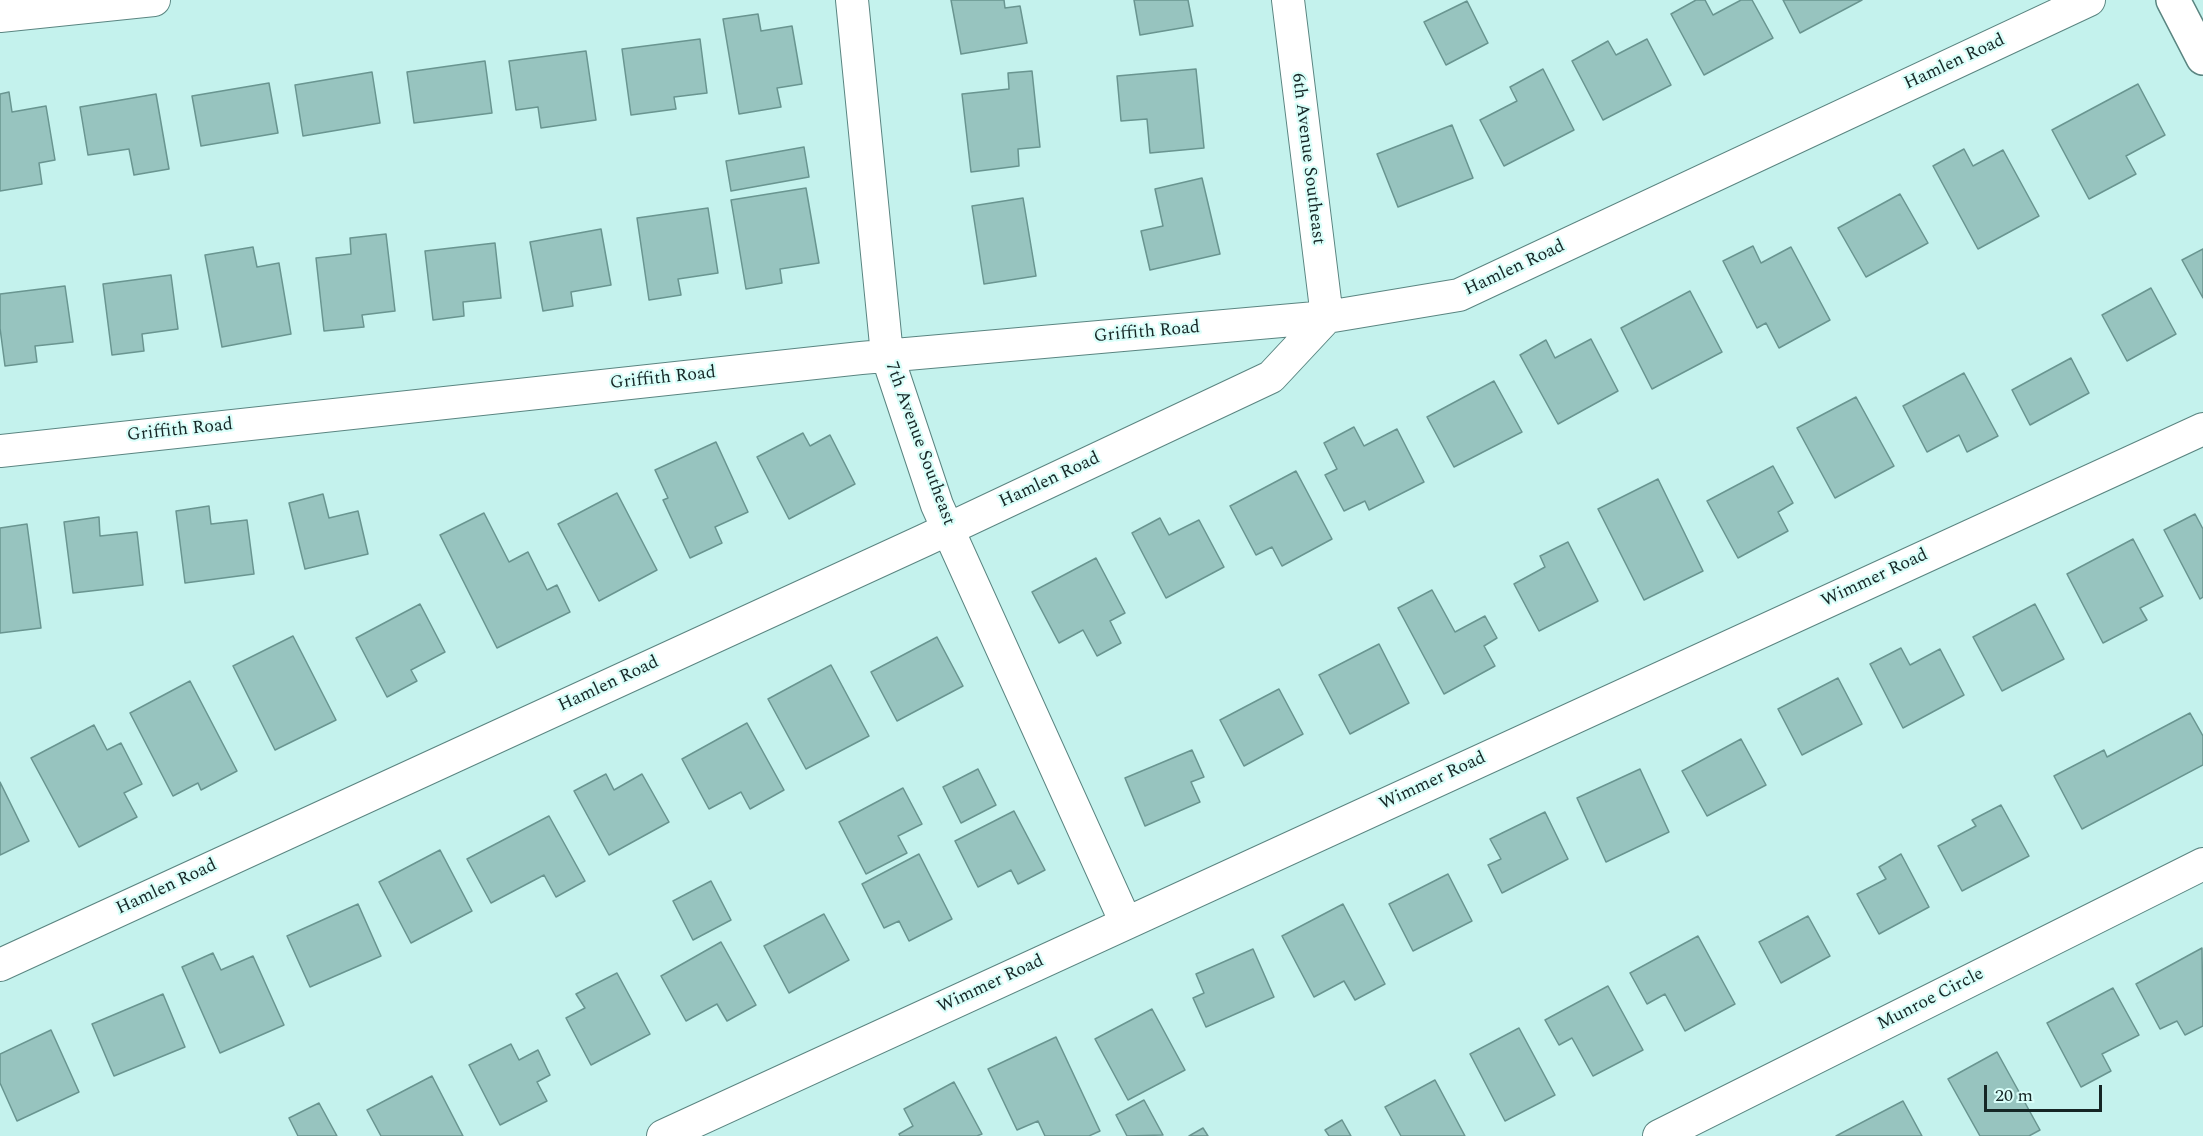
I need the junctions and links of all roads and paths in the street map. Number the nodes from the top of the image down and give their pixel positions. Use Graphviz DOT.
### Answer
graph roads {
  1 [pos="154,0"];
  2 [pos="852,0"];
  3 [pos="1288,0"];
  4 [pos="2089,0"];
  5 [pos="2173,0"];
  6 [pos="0,16"];
  7 [pos="2203,58"];
  8 [pos="1327,317"];
  9 [pos="887,355"];
  10 [pos="2203,429"];
  11 [pos="0,451"];
  12 [pos="949,528"];
  13 [pos="2203,864"];
  14 [pos="1126,923"];
  15 [pos="0,965"];
  16 [pos="663,1136"];
  17 [pos="1659,1136"];
  1 -- 6 [label="street"];
  2 -- 9 [label="street, 7th Avenue Southeast"];
  3 -- 8 [label="street, 6th Avenue Southeast"];
  4 -- 8 [label="street, Hamlen Road"];
  5 -- 7 [label="street"];
  8 -- 9 [label="street, Griffith Road"];
  8 -- 12 [label="street, Hamlen Road"];
  9 -- 11 [label="street, Griffith Road"];
  9 -- 12 [label="street, 7th Avenue Southeast"];
  10 -- 14 [label="street, Wimmer Road"];
  12 -- 14 [label="street, 7th Avenue Southeast"];
  12 -- 15 [label="street, Hamlen Road"];
  13 -- 17 [label="street, Munroe Circle"];
  14 -- 16 [label="street, Wimmer Road"];
}
